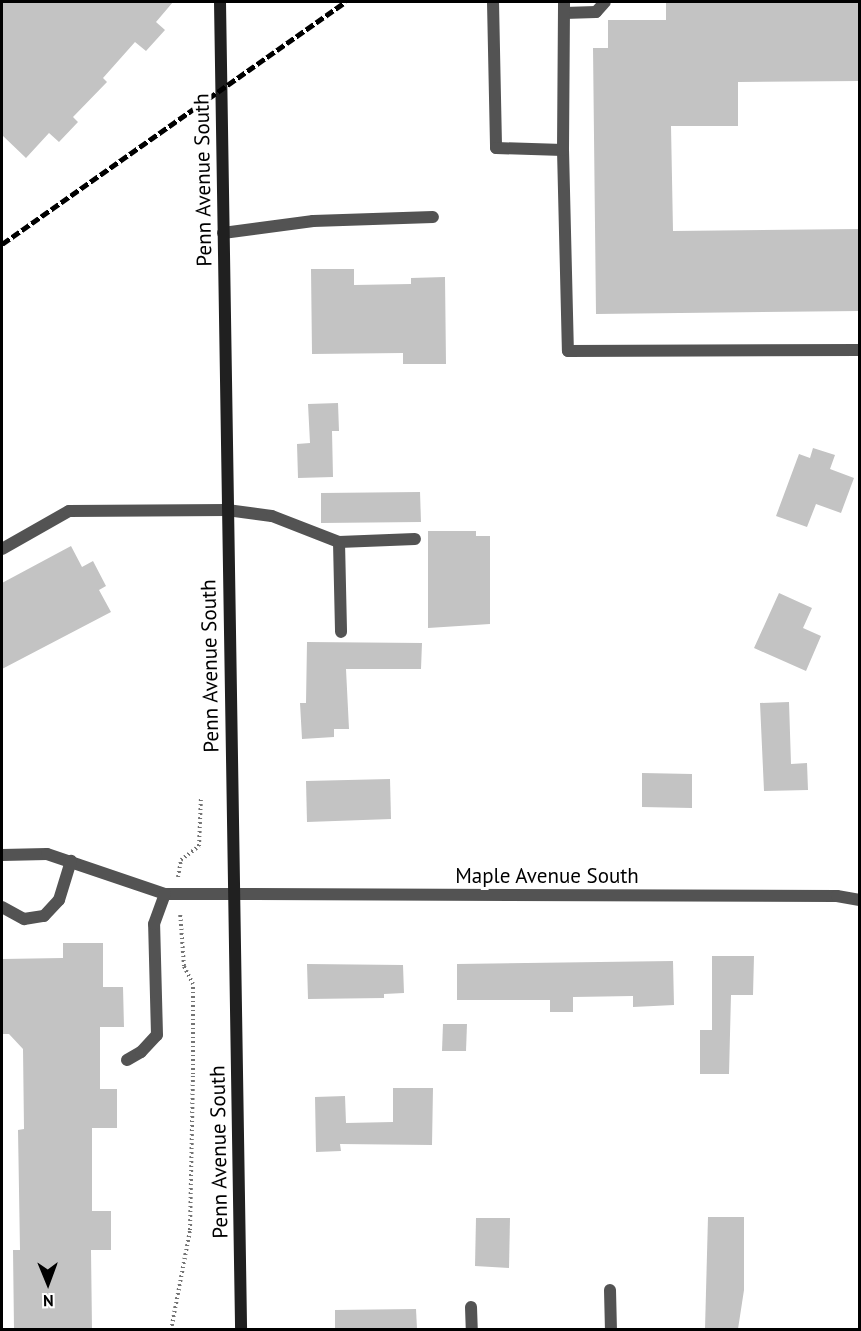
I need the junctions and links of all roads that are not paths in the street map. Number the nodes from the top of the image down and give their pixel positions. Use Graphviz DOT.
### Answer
graph roads {
  1 [pos="220,2"];
  2 [pos="493,2"];
  3 [pos="605,2"];
  4 [pos="564,7"];
  5 [pos="563,150"];
  6 [pos="433,218"];
  7 [pos="223,233"];
  8 [pos="860,350"];
  9 [pos="227,510"];
  10 [pos="415,539"];
  11 [pos="339,542"];
  12 [pos="2,549"];
  13 [pos="341,632"];
  14 [pos="2,855"];
  15 [pos="71,861"];
  16 [pos="165,894"];
  17 [pos="234,894"];
  18 [pos="860,900"];
  19 [pos="2,907"];
  20 [pos="127,1060"];
  21 [pos="610,1290"];
  22 [pos="471,1307"];
  23 [pos="241,1329"];
  24 [pos="472,1329"];
  25 [pos="611,1329"];
  1 -- 7 [label="main road, Penn Avenue South"];
  2 -- 5 [label="street"];
  3 -- 4 [label="street"];
  4 -- 5 [label="street"];
  5 -- 8 [label="street"];
  6 -- 7 [label="street"];
  7 -- 9 [label="main road, Penn Avenue South"];
  9 -- 11 [label="street"];
  9 -- 12 [label="street"];
  9 -- 17 [label="main road, Penn Avenue South"];
  10 -- 11 [label="street"];
  11 -- 13 [label="street"];
  14 -- 15 [label="street, Maple Avenue South"];
  15 -- 16 [label="street, Maple Avenue South"];
  15 -- 19 [label="street"];
  16 -- 17 [label="street, Maple Avenue South"];
  16 -- 20 [label="street"];
  17 -- 18 [label="street, Maple Avenue South"];
  17 -- 23 [label="main road, Penn Avenue South"];
  21 -- 25 [label="street"];
  22 -- 24 [label="street"];
}
